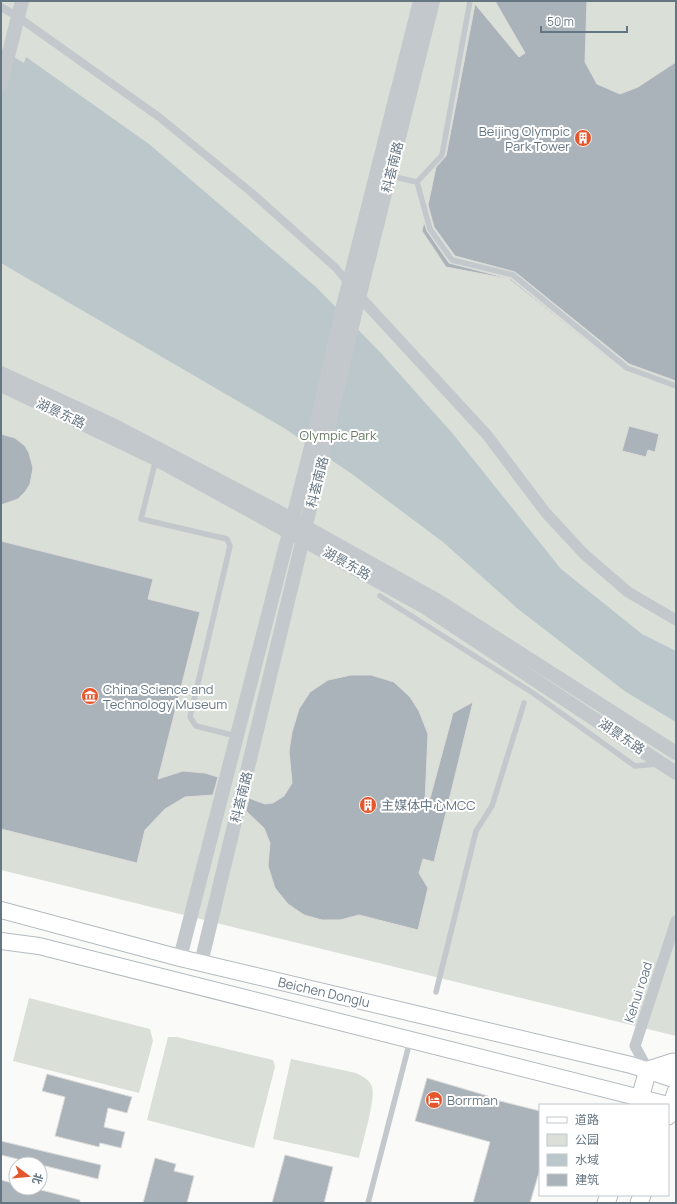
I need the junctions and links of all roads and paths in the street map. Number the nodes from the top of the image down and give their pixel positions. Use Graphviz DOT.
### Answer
graph roads {
  1 [pos="22,1"];
  2 [pos="420,1"];
  3 [pos="433,1"];
  4 [pos="470,1"];
  5 [pos="1,7"];
  6 [pos="18,16"];
  7 [pos="1,84"];
  8 [pos="389,176"];
  9 [pos="417,182"];
  10 [pos="349,283"];
  11 [pos="359,296"];
  12 [pos="1,373"];
  13 [pos="1,385"];
  14 [pos="676,386"];
  15 [pos="318,450"];
  16 [pos="156,459"];
  17 [pos="290,524"];
  18 [pos="305,533"];
  19 [pos="380,596"];
  20 [pos="676,620"];
  21 [pos="524,703"];
  22 [pos="237,736"];
  23 [pos="676,754"];
  24 [pos="662,763"];
  25 [pos="676,773"];
  26 [pos="1,910"];
  27 [pos="676,921"];
  28 [pos="1,941"];
  29 [pos="180,958"];
  30 [pos="201,963"];
  31 [pos="436,992"];
  32 [pos="410,1039"];
  33 [pos="648,1070"];
  34 [pos="676,1072"];
  35 [pos="676,1080"];
  36 [pos="639,1101"];
  37 [pos="664,1104"];
  38 [pos="368,1203"];
  1 -- 6 [label="street"];
  2 -- 10 [label="street, 科荟南路"];
  3 -- 8 [label="street, 科荟南路"];
  4 -- 9 [label="lane"];
  5 -- 6 [label="street"];
  6 -- 7 [label="street"];
  6 -- 10 [label="street"];
  8 -- 9 [label="lane"];
  8 -- 11 [label="street, 科荟南路"];
  9 -- 14 [label="lane"];
  10 -- 11 [label="street"];
  10 -- 15 [label="street, 科荟南路"];
  11 -- 15 [label="street, 科荟南路"];
  11 -- 20 [label="street"];
  12 -- 17 [label="street, 湖景东路"];
  13 -- 16 [label="street, 湖景东路"];
  15 -- 17 [label="street, 科荟南路"];
  15 -- 18 [label="street, 科荟南路"];
  16 -- 17 [label="street, 湖景东路"];
  16 -- 22 [label="lane"];
  17 -- 18 [label="street, 湖景东路"];
  17 -- 22 [label="street, 科荟南路"];
  18 -- 23 [label="street, 湖景东路"];
  18 -- 24 [label="street, 湖景东路"];
  18 -- 30 [label="street, 科荟南路"];
  19 -- 24 [label="lane"];
  21 -- 31 [label="lane"];
  22 -- 29 [label="street, 科荟南路"];
  24 -- 25 [label="street, 湖景东路"];
  26 -- 29 [label="main road, Beichen Donglu"];
  27 -- 33 [label="street, Kehui road"];
  28 -- 32 [label="main road, Beichen Donglu"];
  29 -- 30 [label="main road, Beichen Donglu"];
  30 -- 33 [label="main road, Beichen Donglu"];
  32 -- 36 [label="main road, Beichen Donglu"];
  32 -- 38 [label="lane"];
  33 -- 34 [label="main road"];
  33 -- 35 [label="main road, Beichen Donglu"];
  33 -- 36 [label="main road"];
  36 -- 37 [label="main road, Beichen Donglu"];
}
